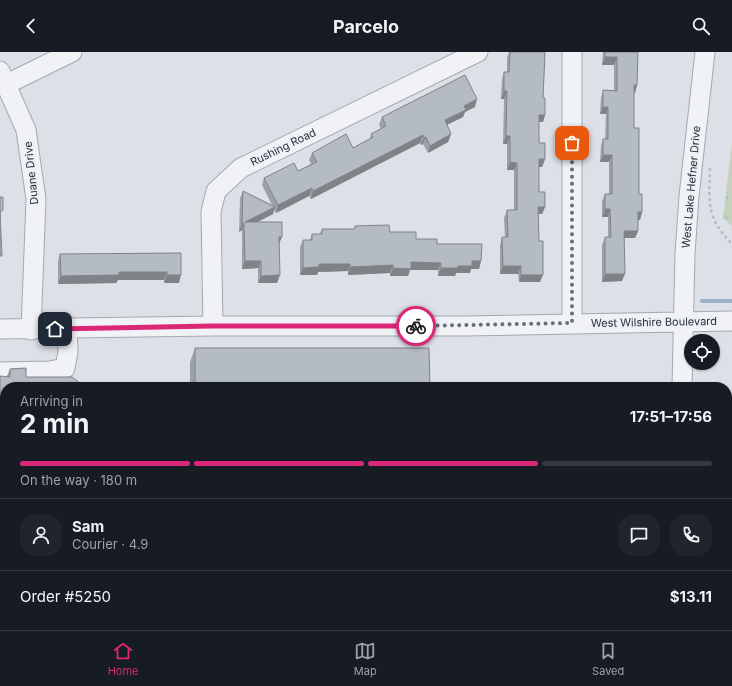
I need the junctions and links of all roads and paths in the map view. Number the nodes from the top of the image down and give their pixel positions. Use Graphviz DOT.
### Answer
graph roads {
  1 [pos="72,52"];
  2 [pos="478,52"];
  3 [pos="572,52"];
  4 [pos="705,52"];
  5 [pos="4,78"];
  6 [pos="710,164"];
  7 [pos="732,244"];
  8 [pos="732,321"];
  9 [pos="684,322"];
  10 [pos="572,323"];
  11 [pos="212,326"];
  12 [pos="0,329"];
  13 [pos="67,329"];
  14 [pos="31,330"];
  15 [pos="0,372"];
  16 [pos="682,382"];
  1 -- 5 [label="street"];
  2 -- 11 [label="street, Rushing Road"];
  3 -- 10 [label="street"];
  4 -- 9 [label="street, West Lake Hefner Drive"];
  5 -- 14 [label="street, Duane Drive"];
  6 -- 7 [label="path"];
  8 -- 9 [label="street, West Wilshire Boulevard"];
  9 -- 10 [label="street, West Wilshire Boulevard"];
  9 -- 16 [label="street, West Lake Hefner Drive"];
  10 -- 11 [label="street, West Wilshire Boulevard"];
  11 -- 13 [label="street, West Wilshire Boulevard"];
  12 -- 14 [label="street, West Wilshire Boulevard"];
  13 -- 14 [label="street, West Wilshire Boulevard"];
  13 -- 15 [label="street"];
}
